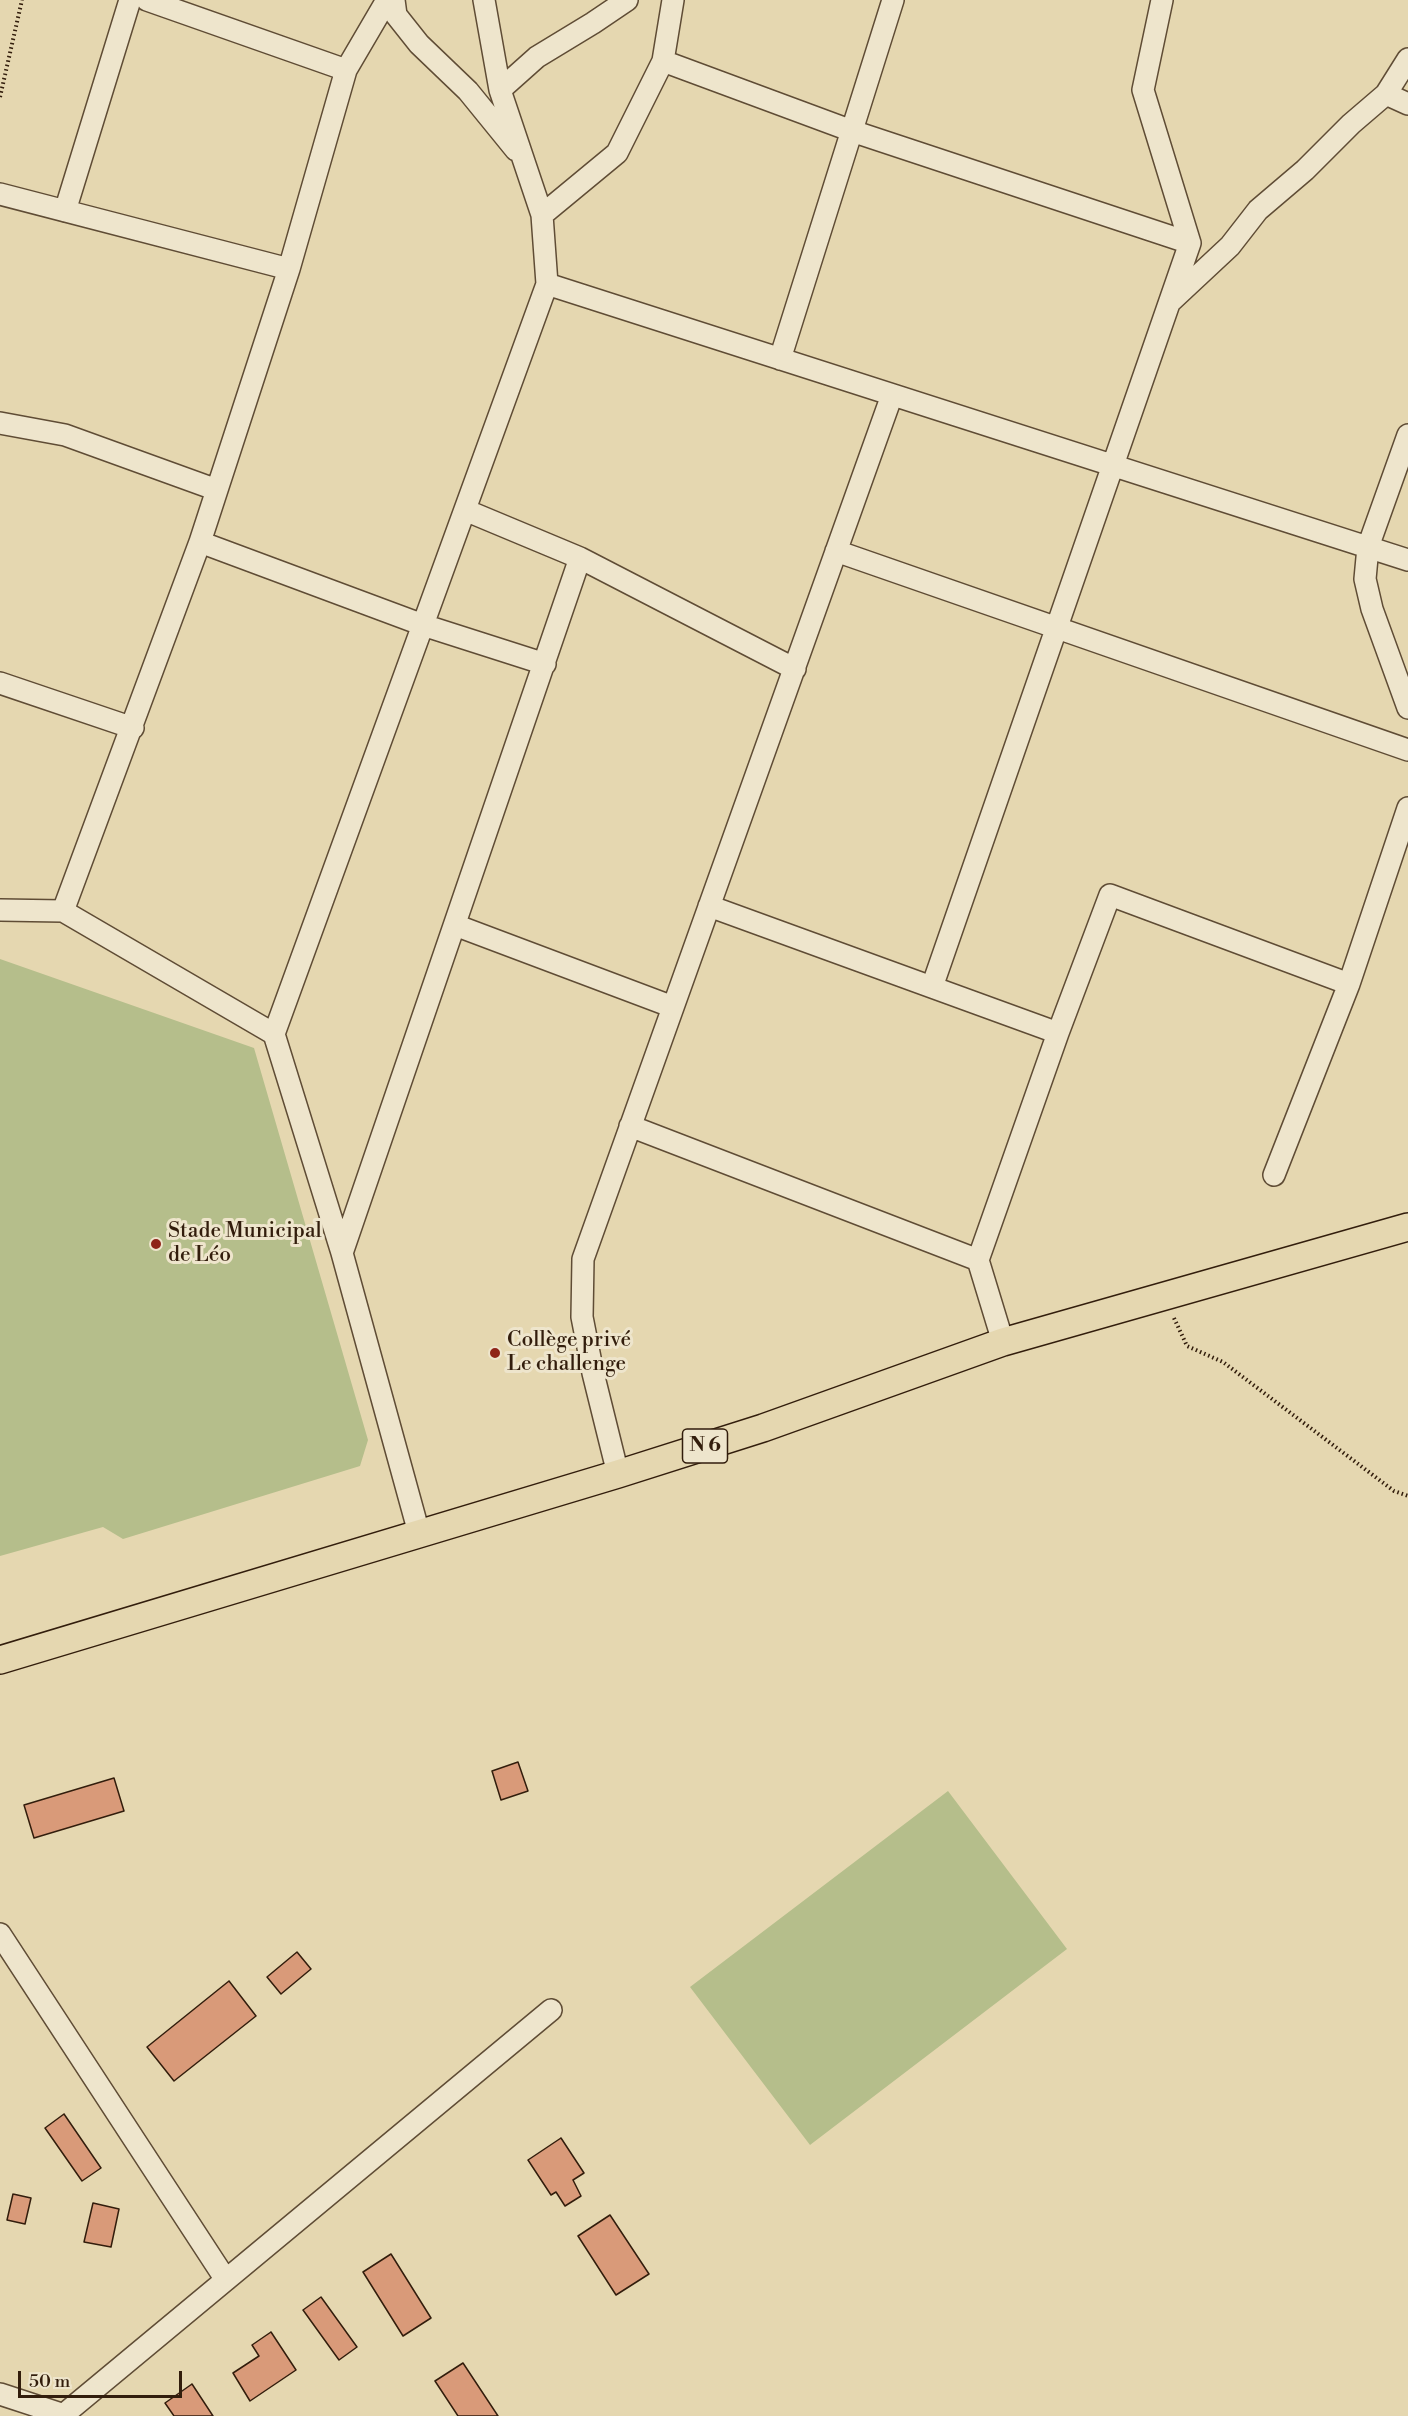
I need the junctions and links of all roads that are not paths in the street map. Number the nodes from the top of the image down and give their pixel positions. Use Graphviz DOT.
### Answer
graph roads {
  1 [pos="130,0"];
  2 [pos="147,0"];
  3 [pos="387,0"];
  4 [pos="394,0"];
  5 [pos="484,0"];
  6 [pos="627,0"];
  7 [pos="673,0"];
  8 [pos="892,0"];
  9 [pos="1162,0"];
  10 [pos="1408,59"];
  11 [pos="663,61"];
  12 [pos="346,70"];
  13 [pos="500,90"];
  14 [pos="1386,94"];
  15 [pos="1408,104"];
  16 [pos="852,131"];
  17 [pos="526,162"];
  18 [pos="0,194"];
  19 [pos="65,211"];
  20 [pos="542,215"];
  21 [pos="1190,243"];
  22 [pos="289,269"];
  23 [pos="547,284"];
  24 [pos="1168,304"];
  25 [pos="780,359"];
  26 [pos="892,395"];
  27 [pos="0,423"];
  28 [pos="1408,435"];
  29 [pos="1111,465"];
  30 [pos="216,490"];
  31 [pos="465,510"];
  32 [pos="200,542"];
  33 [pos="1368,547"];
  34 [pos="836,552"];
  35 [pos="580,558"];
  36 [pos="1408,560"];
  37 [pos="423,625"];
  38 [pos="1055,626"];
  39 [pos="545,664"];
  40 [pos="795,669"];
  41 [pos="0,683"];
  42 [pos="1408,708"];
  43 [pos="133,728"];
  44 [pos="1408,750"];
  45 [pos="1408,808"];
  46 [pos="709,906"];
  47 [pos="0,910"];
  48 [pos="63,911"];
  49 [pos="455,925"];
  50 [pos="1349,984"];
  51 [pos="932,987"];
  52 [pos="673,1007"];
  53 [pos="1058,1033"];
  54 [pos="274,1034"];
  55 [pos="630,1126"];
  56 [pos="1274,1175"];
  57 [pos="1408,1227"];
  58 [pos="342,1253"];
  59 [pos="978,1260"];
  60 [pos="1003,1342"];
  61 [pos="618,1474"];
  62 [pos="419,1533"];
  63 [pos="0,1660"];
  64 [pos="0,1934"];
  65 [pos="551,2010"];
  66 [pos="226,2280"];
  67 [pos="0,2394"];
  68 [pos="63,2415"];
  1 -- 19 [label="street"];
  2 -- 12 [label="street"];
  3 -- 12 [label="street"];
  4 -- 17 [label="street"];
  5 -- 13 [label="street"];
  6 -- 13 [label="street"];
  7 -- 11 [label="street"];
  8 -- 16 [label="street"];
  9 -- 21 [label="street"];
  10 -- 14 [label="street"];
  11 -- 16 [label="street"];
  11 -- 20 [label="street"];
  12 -- 22 [label="street"];
  13 -- 17 [label="street"];
  14 -- 15 [label="street"];
  14 -- 24 [label="street"];
  16 -- 21 [label="street"];
  16 -- 25 [label="street"];
  17 -- 20 [label="street"];
  18 -- 19 [label="street"];
  19 -- 22 [label="street"];
  20 -- 23 [label="street"];
  21 -- 24 [label="street"];
  22 -- 30 [label="street"];
  23 -- 25 [label="street"];
  23 -- 31 [label="street"];
  24 -- 29 [label="street"];
  25 -- 26 [label="street"];
  26 -- 29 [label="street"];
  26 -- 34 [label="street"];
  27 -- 30 [label="street"];
  28 -- 33 [label="street"];
  29 -- 33 [label="street"];
  29 -- 38 [label="street"];
  30 -- 32 [label="street"];
  31 -- 35 [label="street"];
  31 -- 37 [label="street"];
  32 -- 37 [label="street"];
  32 -- 43 [label="street"];
  33 -- 36 [label="street"];
  33 -- 42 [label="street"];
  34 -- 38 [label="street"];
  34 -- 40 [label="street"];
  35 -- 39 [label="street"];
  35 -- 40 [label="street"];
  37 -- 39 [label="street"];
  37 -- 54 [label="street"];
  38 -- 44 [label="street"];
  38 -- 51 [label="street"];
  39 -- 49 [label="street"];
  40 -- 46 [label="street"];
  41 -- 43 [label="street"];
  43 -- 48 [label="street"];
  45 -- 50 [label="street"];
  46 -- 51 [label="street"];
  46 -- 52 [label="street"];
  47 -- 48 [label="street"];
  48 -- 54 [label="street"];
  49 -- 52 [label="street"];
  49 -- 58 [label="street"];
  50 -- 53 [label="street"];
  50 -- 56 [label="street"];
  51 -- 53 [label="street"];
  52 -- 55 [label="street"];
  53 -- 59 [label="street"];
  54 -- 58 [label="street"];
  55 -- 59 [label="street"];
  55 -- 61 [label="street"];
  57 -- 60 [label="main road, N 6"];
  58 -- 62 [label="street"];
  59 -- 60 [label="street"];
  60 -- 61 [label="main road, N 6"];
  61 -- 62 [label="main road, N 6"];
  62 -- 63 [label="main road, N 6"];
  64 -- 66 [label="street"];
  65 -- 66 [label="street"];
  66 -- 68 [label="street"];
  67 -- 68 [label="street"];
}
